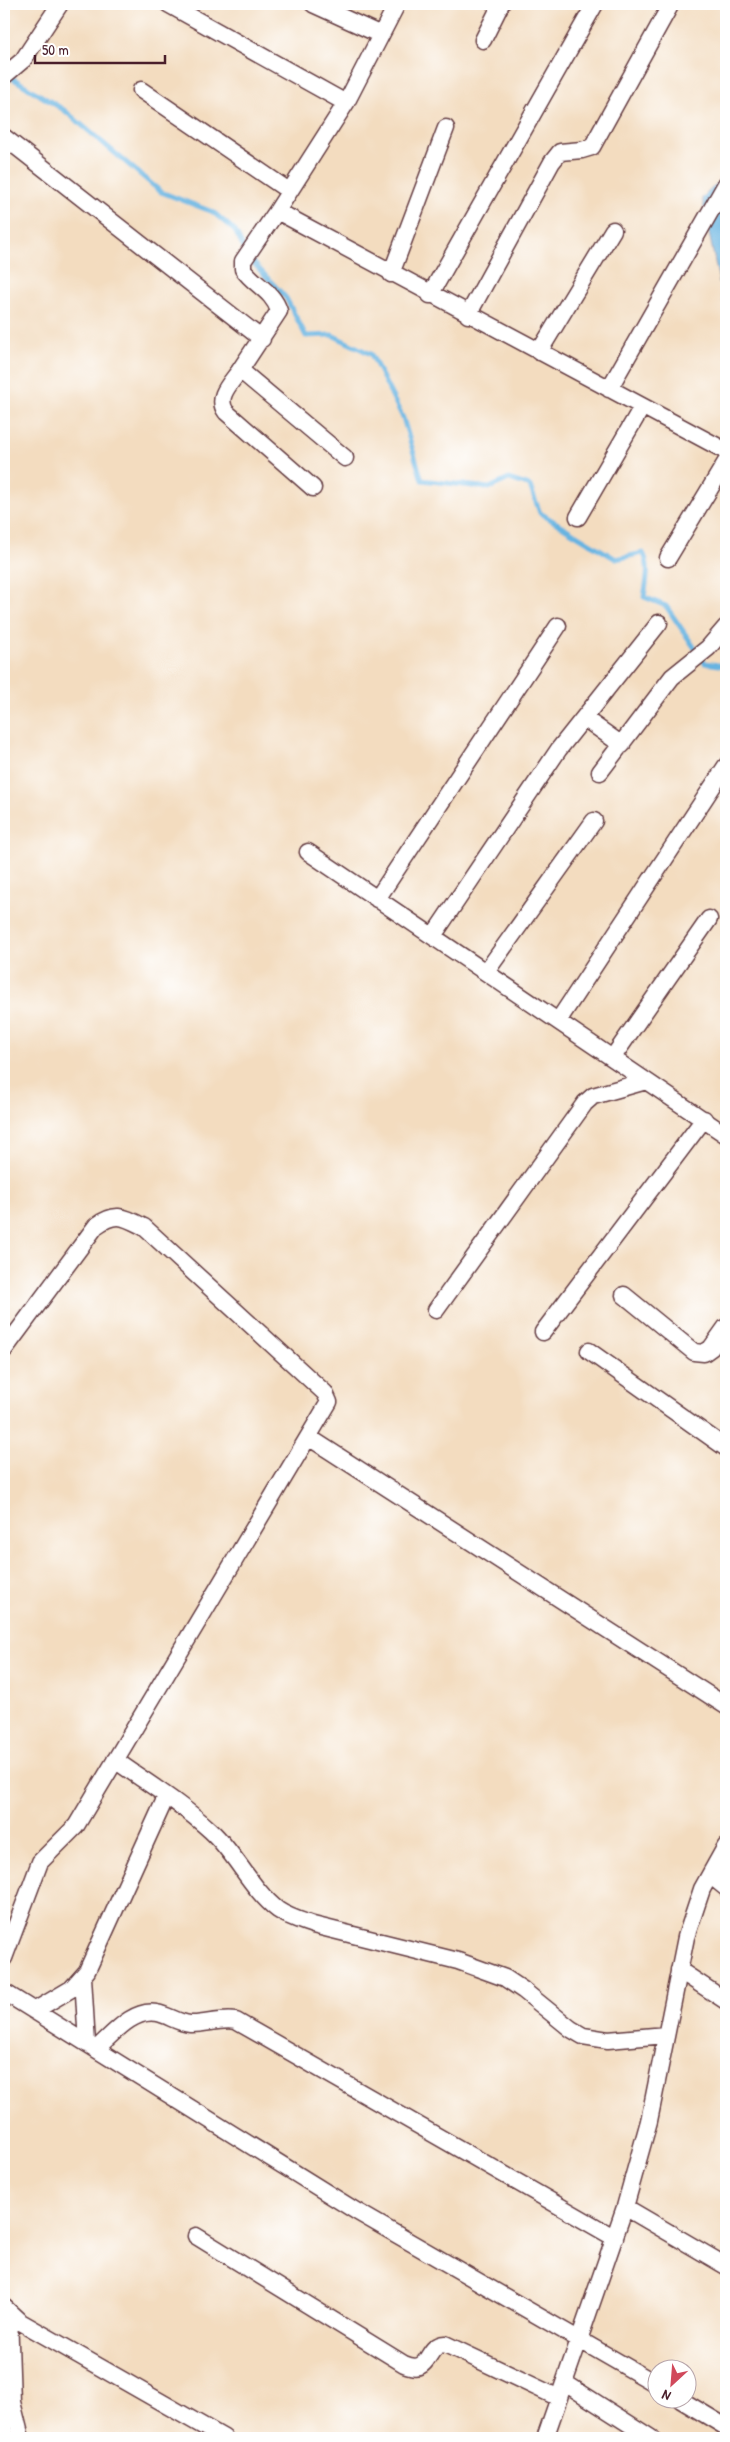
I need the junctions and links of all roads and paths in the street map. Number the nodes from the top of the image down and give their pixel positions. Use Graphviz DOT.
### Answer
graph roads {
  1 [pos="60,4"];
  2 [pos="168,4"];
  3 [pos="313,4"];
  4 [pos="397,4"];
  5 [pos="501,4"];
  6 [pos="595,4"];
  7 [pos="671,4"];
  8 [pos="381,34"];
  9 [pos="483,40"];
  10 [pos="10,72"];
  11 [pos="141,90"];
  12 [pos="346,103"];
  13 [pos="446,128"];
  14 [pos="4,137"];
  15 [pos="726,184"];
  16 [pos="289,191"];
  17 [pos="277,211"];
  18 [pos="613,230"];
  19 [pos="391,274"];
  20 [pos="430,295"];
  21 [pos="468,315"];
  22 [pos="262,339"];
  23 [pos="539,352"];
  24 [pos="240,370"];
  25 [pos="609,389"];
  26 [pos="642,407"];
  27 [pos="726,451"];
  28 [pos="345,458"];
  29 [pos="726,462"];
  30 [pos="313,488"];
  31 [pos="578,517"];
  32 [pos="668,558"];
  33 [pos="659,623"];
  34 [pos="558,626"];
  35 [pos="726,627"];
  36 [pos="584,718"];
  37 [pos="622,745"];
  38 [pos="726,766"];
  39 [pos="600,772"];
  40 [pos="594,821"];
  41 [pos="308,852"];
  42 [pos="377,899"];
  43 [pos="709,919"];
  44 [pos="432,936"];
  45 [pos="486,972"];
  46 [pos="558,1021"];
  47 [pos="613,1056"];
  48 [pos="646,1081"];
  49 [pos="704,1119"];
  50 [pos="726,1135"];
  51 [pos="624,1295"];
  52 [pos="436,1310"];
  53 [pos="726,1327"];
  54 [pos="543,1332"];
  55 [pos="4,1350"];
  56 [pos="589,1351"];
  57 [pos="310,1438"];
  58 [pos="726,1448"];
  59 [pos="726,1706"];
  60 [pos="115,1760"];
  61 [pos="166,1797"];
  62 [pos="726,1846"];
  63 [pos="710,1876"];
  64 [pos="726,1888"];
  65 [pos="4,1958"];
  66 [pos="679,1970"];
  67 [pos="83,1977"];
  68 [pos="4,1992"];
  69 [pos="726,2000"];
  70 [pos="34,2011"];
  71 [pos="666,2035"];
  72 [pos="91,2046"];
  73 [pos="625,2207"];
  74 [pos="196,2236"];
  75 [pos="615,2238"];
  76 [pos="726,2266"];
  77 [pos="6,2310"];
  78 [pos="580,2339"];
  79 [pos="648,2379"];
  80 [pos="562,2390"];
  81 [pos="698,2410"];
  82 [pos="726,2427"];
  83 [pos="21,2438"];
  84 [pos="224,2438"];
  85 [pos="545,2438"];
  86 [pos="651,2438"];
  1 -- 10 [label="street"];
  2 -- 12 [label="street"];
  3 -- 8 [label="street"];
  4 -- 8 [label="street"];
  5 -- 9 [label="street"];
  6 -- 20 [label="street"];
  7 -- 21 [label="street"];
  8 -- 12 [label="street"];
  11 -- 16 [label="street"];
  12 -- 16 [label="street"];
  13 -- 19 [label="street"];
  14 -- 22 [label="street"];
  15 -- 25 [label="street"];
  16 -- 17 [label="street"];
  17 -- 19 [label="street"];
  17 -- 22 [label="street"];
  18 -- 23 [label="street"];
  19 -- 20 [label="street"];
  20 -- 21 [label="street"];
  21 -- 23 [label="street"];
  22 -- 24 [label="street"];
  23 -- 25 [label="street"];
  24 -- 28 [label="street"];
  24 -- 30 [label="street"];
  25 -- 26 [label="street"];
  26 -- 27 [label="street"];
  26 -- 31 [label="street"];
  29 -- 32 [label="street"];
  33 -- 36 [label="street"];
  34 -- 42 [label="street"];
  35 -- 37 [label="street"];
  36 -- 37 [label="street"];
  36 -- 44 [label="street"];
  37 -- 39 [label="street"];
  38 -- 46 [label="street"];
  40 -- 45 [label="street"];
  41 -- 42 [label="street"];
  42 -- 44 [label="street"];
  43 -- 47 [label="street"];
  44 -- 45 [label="street"];
  45 -- 46 [label="street"];
  46 -- 47 [label="street"];
  47 -- 48 [label="street"];
  48 -- 49 [label="street"];
  48 -- 52 [label="street"];
  49 -- 50 [label="street"];
  49 -- 54 [label="street"];
  51 -- 53 [label="street"];
  55 -- 57 [label="street"];
  56 -- 58 [label="street"];
  57 -- 59 [label="street"];
  57 -- 60 [label="street"];
  60 -- 61 [label="street"];
  60 -- 65 [label="street"];
  61 -- 67 [label="street"];
  61 -- 71 [label="street"];
  62 -- 63 [label="street"];
  63 -- 64 [label="street"];
  63 -- 66 [label="street"];
  66 -- 69 [label="street"];
  66 -- 71 [label="street"];
  67 -- 70 [label="street"];
  67 -- 72 [label="street"];
  68 -- 70 [label="street"];
  70 -- 72 [label="street"];
  71 -- 73 [label="street"];
  72 -- 75 [label="street"];
  72 -- 78 [label="street"];
  73 -- 75 [label="street"];
  73 -- 76 [label="street"];
  74 -- 80 [label="street"];
  75 -- 78 [label="street"];
  77 -- 83 [label="street"];
  77 -- 84 [label="street"];
  78 -- 79 [label="street"];
  78 -- 80 [label="street"];
  80 -- 85 [label="street"];
  80 -- 86 [label="street"];
  81 -- 82 [label="street"];
}
